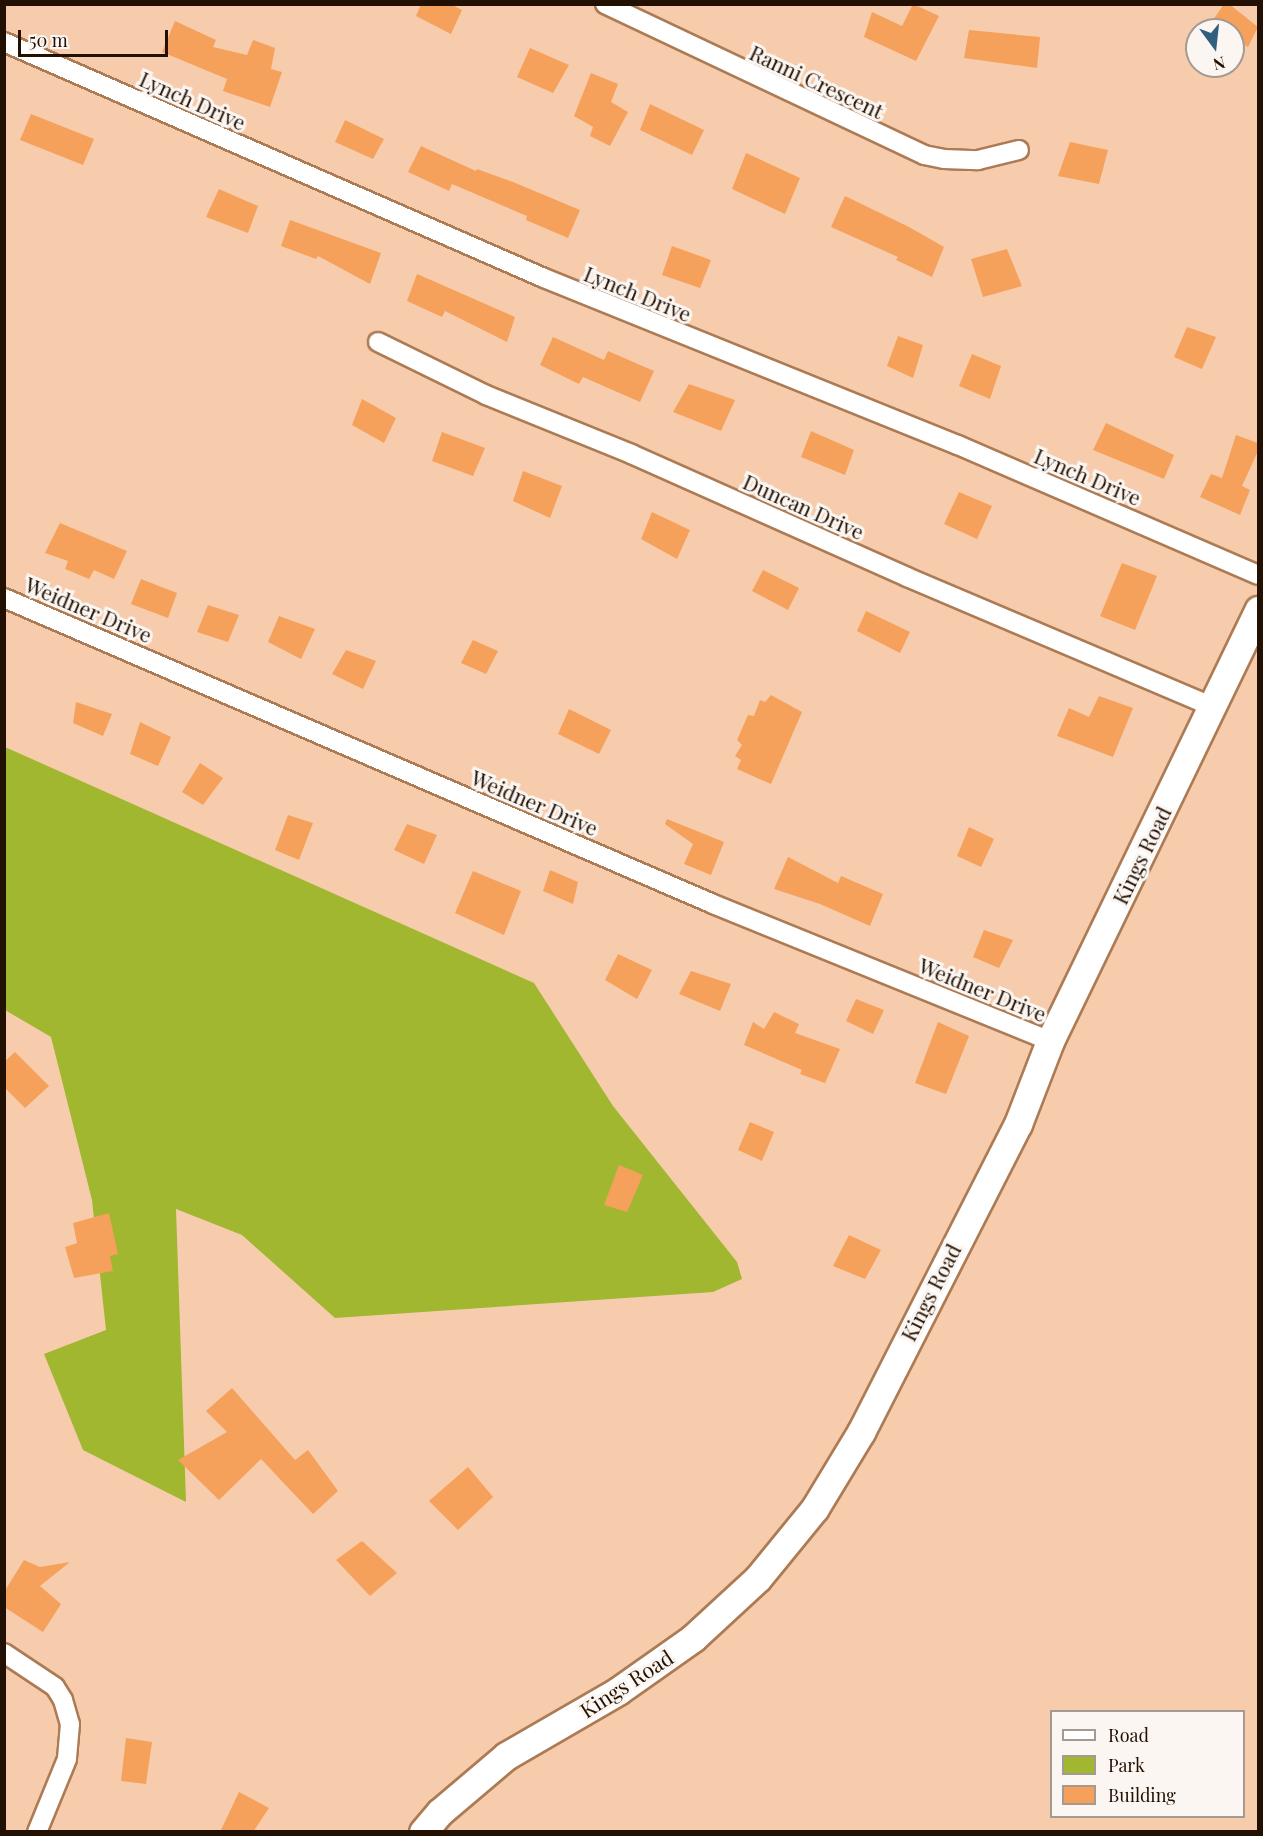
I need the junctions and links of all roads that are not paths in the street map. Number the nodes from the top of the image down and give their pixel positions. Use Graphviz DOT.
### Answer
graph roads {
  1 [pos="604,4"];
  2 [pos="4,42"];
  3 [pos="1019,150"];
  4 [pos="378,342"];
  5 [pos="1258,575"];
  6 [pos="4,598"];
  7 [pos="1258,610"];
  8 [pos="1214,706"];
  9 [pos="1050,1041"];
  10 [pos="4,1653"];
  11 [pos="37,1832"];
  12 [pos="423,1832"];
  1 -- 3 [label="street, Ranni Crescent"];
  2 -- 5 [label="street, Lynch Drive"];
  4 -- 8 [label="street, Duncan Drive"];
  6 -- 9 [label="street, Weidner Drive"];
  7 -- 8 [label="main road, Kings Road"];
  8 -- 9 [label="main road, Kings Road"];
  9 -- 12 [label="main road, Kings Road"];
  10 -- 11 [label="street"];
}
